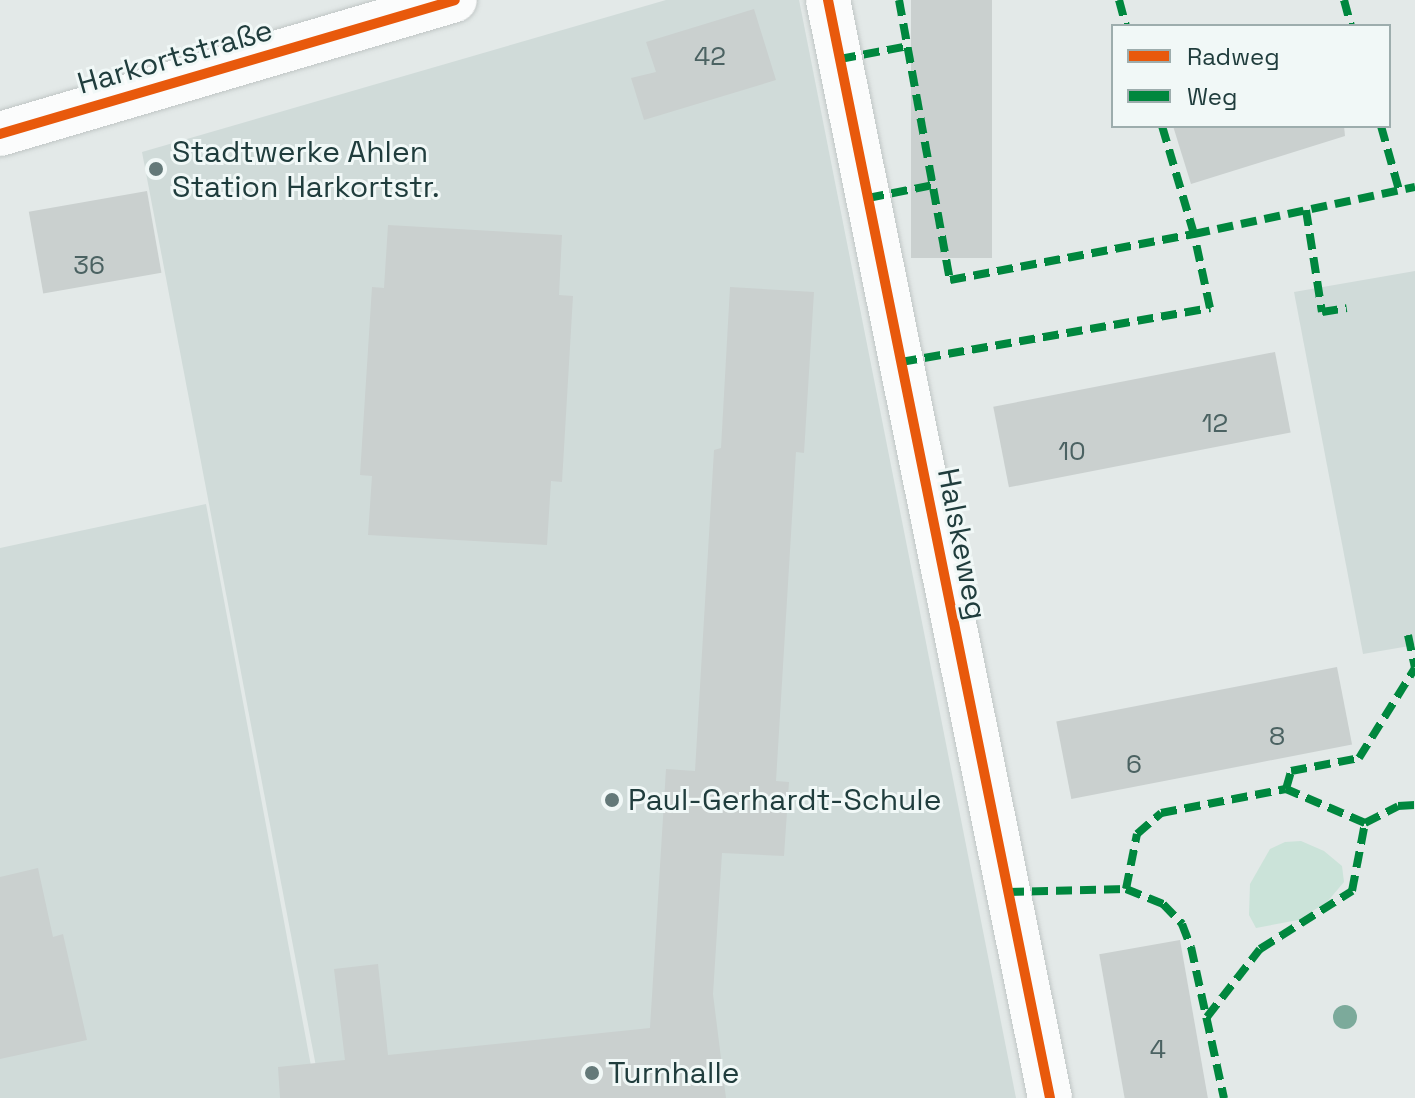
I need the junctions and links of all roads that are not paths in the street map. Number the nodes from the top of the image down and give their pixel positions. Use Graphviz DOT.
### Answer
graph roads {
  1 [pos="455,0"];
  2 [pos="828,0"];
  3 [pos="0,134"];
  4 [pos="1050,1098"];
  1 -- 3 [label="street, Harkortstraße"];
  2 -- 4 [label="street, Halskeweg"];
}
